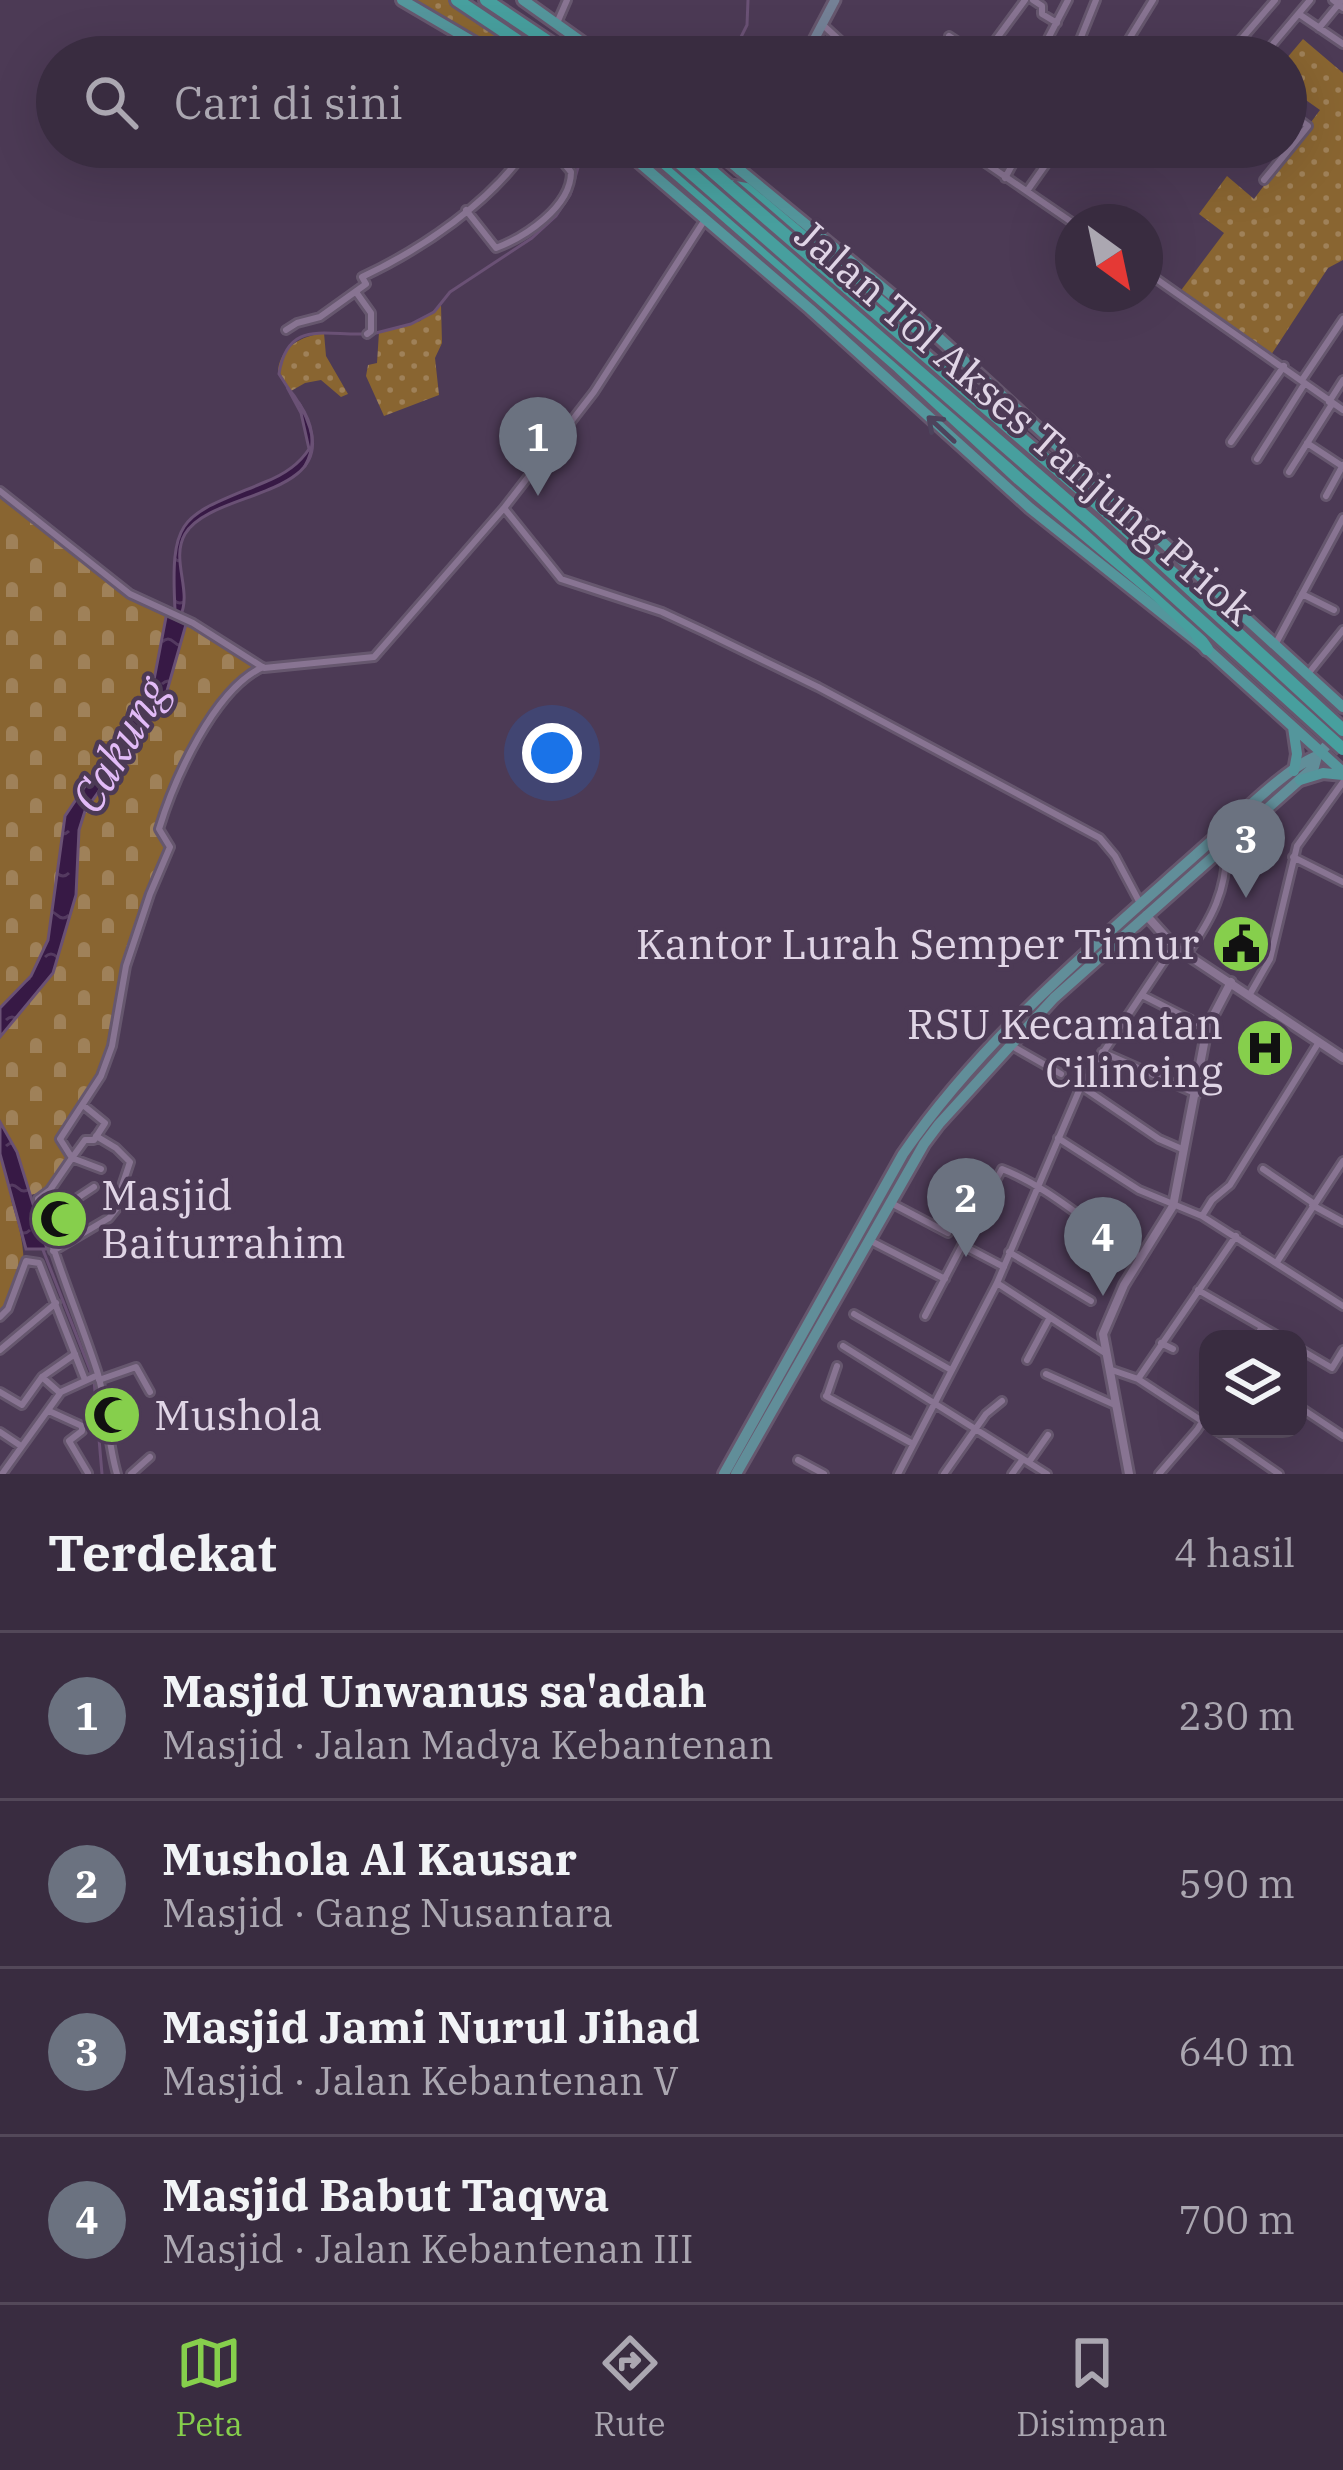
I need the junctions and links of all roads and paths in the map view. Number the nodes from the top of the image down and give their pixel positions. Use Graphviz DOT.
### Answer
graph roads {
  1 [pos="402,0"];
  2 [pos="457,0"];
  3 [pos="486,0"];
  4 [pos="523,0"];
  5 [pos="567,0"];
  6 [pos="835,0"];
  7 [pos="1029,0"];
  8 [pos="1068,0"];
  9 [pos="1096,0"];
  10 [pos="1153,0"];
  11 [pos="1275,0"];
  12 [pos="1310,0"];
  13 [pos="1339,3"];
  14 [pos="1299,14"];
  15 [pos="557,23"];
  16 [pos="1057,23"];
  17 [pos="823,26"];
  18 [pos="1318,28"];
  19 [pos="464,36"];
  20 [pos="511,36"];
  21 [pos="540,36"];
  22 [pos="575,36"];
  23 [pos="817,36"];
  24 [pos="834,36"];
  25 [pos="999,36"];
  26 [pos="1050,36"];
  27 [pos="1081,36"];
  28 [pos="1131,36"];
  29 [pos="1244,36"];
  30 [pos="1280,36"];
  31 [pos="1343,44"];
  32 [pos="510,168"];
  33 [pos="568,168"];
  34 [pos="646,168"];
  35 [pos="670,168"];
  36 [pos="681,168"];
  37 [pos="708,168"];
  38 [pos="737,168"];
  39 [pos="991,168"];
  40 [pos="1010,168"];
  41 [pos="1043,168"];
  42 [pos="1274,168"];
  43 [pos="739,170"];
  44 [pos="1005,178"];
  45 [pos="1264,180"];
  46 [pos="729,186"];
  47 [pos="1027,191"];
  48 [pos="466,210"];
  49 [pos="1055,210"];
  50 [pos="706,218"];
  51 [pos="1163,283"];
  52 [pos="356,292"];
  53 [pos="1343,319"];
  54 [pos="286,330"];
  55 [pos="931,333"];
  56 [pos="368,334"];
  57 [pos="1284,365"];
  58 [pos="1343,380"];
  59 [pos="1303,381"];
  60 [pos="1330,403"];
  61 [pos="1343,410"];
  62 [pos="1231,442"];
  63 [pos="1307,443"];
  64 [pos="1256,459"];
  65 [pos="1343,465"];
  66 [pos="1289,472"];
  67 [pos="0,491"];
  68 [pos="1326,496"];
  69 [pos="504,508"];
  70 [pos="1343,518"];
  71 [pos="1302,594"];
  72 [pos="1334,610"];
  73 [pos="1343,629"];
  74 [pos="1274,645"];
  75 [pos="1207,649"];
  76 [pos="263,667"];
  77 [pos="1307,676"];
  78 [pos="1321,688"];
  79 [pos="1341,704"];
  80 [pos="1290,723"];
  81 [pos="1343,728"];
  82 [pos="1343,749"];
  83 [pos="1319,754"];
  84 [pos="1297,776"];
  85 [pos="1343,776"];
  86 [pos="1226,847"];
  87 [pos="1293,856"];
  88 [pos="1343,882"];
  89 [pos="1144,911"];
  90 [pos="1174,946"];
  91 [pos="1187,954"];
  92 [pos="1231,982"];
  93 [pos="1250,994"];
  94 [pos="1142,995"];
  95 [pos="1207,1028"];
  96 [pos="1318,1042"];
  97 [pos="1010,1045"];
  98 [pos="1102,1052"];
  99 [pos="1343,1058"];
  100 [pos="1061,1074"];
  101 [pos="1081,1086"];
  102 [pos="1197,1094"];
  103 [pos="82,1106"];
  104 [pos="96,1136"];
  105 [pos="1056,1137"];
  106 [pos="1181,1149"];
  107 [pos="72,1158"];
  108 [pos="1343,1161"];
  109 [pos="101,1168"];
  110 [pos="1263,1169"];
  111 [pos="1038,1184"];
  112 [pos="94,1187"];
  113 [pos="892,1204"];
  114 [pos="1313,1204"];
  115 [pos="1173,1205"];
  116 [pos="1202,1216"];
  117 [pos="44,1220"];
  118 [pos="1343,1222"];
  119 [pos="948,1233"];
  120 [pos="1236,1236"];
  121 [pos="871,1240"];
  122 [pos="964,1246"];
  123 [pos="53,1250"];
  124 [pos="1010,1252"];
  125 [pos="1142,1257"];
  126 [pos="1277,1262"];
  127 [pos="1004,1267"];
  128 [pos="945,1279"];
  129 [pos="997,1283"];
  130 [pos="57,1288"];
  131 [pos="1197,1289"];
  132 [pos="1091,1301"];
  133 [pos="56,1303"];
  134 [pos="1343,1306"];
  135 [pos="854,1314"];
  136 [pos="926,1316"];
  137 [pos="0,1317"];
  138 [pos="1049,1319"];
  139 [pos="1262,1327"];
  140 [pos="1260,1330"];
  141 [pos="1267,1330"];
  142 [pos="1161,1343"];
  143 [pos="843,1346"];
  144 [pos="1173,1349"];
  145 [pos="0,1350"];
  146 [pos="1343,1350"];
  147 [pos="1105,1353"];
  148 [pos="1307,1353"];
  149 [pos="75,1354"];
  150 [pos="1027,1360"];
  151 [pos="837,1366"];
  152 [pos="1109,1369"];
  153 [pos="951,1370"];
  154 [pos="1046,1374"];
  155 [pos="42,1377"];
  156 [pos="93,1378"];
  157 [pos="1138,1379"];
  158 [pos="0,1392"];
  159 [pos="150,1392"];
  160 [pos="60,1393"];
  161 [pos="935,1401"];
  162 [pos="1002,1401"];
  163 [pos="1118,1407"];
  164 [pos="49,1411"];
  165 [pos="1307,1412"];
  166 [pos="1199,1419"];
  167 [pos="978,1428"];
  168 [pos="0,1432"];
  169 [pos="1199,1433"];
  170 [pos="1048,1435"];
  171 [pos="1343,1436"];
  172 [pos="1227,1438"];
  173 [pos="913,1444"];
  174 [pos="21,1446"];
  175 [pos="150,1457"];
  176 [pos="798,1460"];
  177 [pos="1026,1461"];
  178 [pos="1168,1462"];
  179 [pos="1177,1470"];
  180 [pos="88,1473"];
  181 [pos="2,1474"];
  182 [pos="117,1474"];
  183 [pos="131,1474"];
  184 [pos="724,1474"];
  185 [pos="736,1474"];
  186 [pos="824,1474"];
  187 [pos="898,1474"];
  188 [pos="944,1474"];
  189 [pos="1012,1474"];
  190 [pos="1047,1474"];
  191 [pos="1130,1474"];
  192 [pos="1159,1474"];
  193 [pos="1279,1474"];
  1 -- 19 [label="highway"];
  2 -- 20 [label="highway"];
  3 -- 21 [label="highway"];
  4 -- 15 [label="highway"];
  5 -- 15 [label="street"];
  6 -- 17 [label="main road"];
  7 -- 16 [label="street"];
  7 -- 25 [label="street"];
  8 -- 16 [label="street"];
  9 -- 27 [label="street"];
  10 -- 28 [label="street"];
  11 -- 29 [label="street"];
  12 -- 14 [label="street"];
  13 -- 18 [label="street"];
  14 -- 18 [label="street"];
  14 -- 30 [label="street"];
  15 -- 22 [label="highway"];
  16 -- 26 [label="street"];
  17 -- 23 [label="main road"];
  17 -- 24 [label="street"];
  18 -- 31 [label="street"];
  32 -- 48 [label="street"];
  33 -- 48 [label="street"];
  34 -- 50 [label="highway"];
  35 -- 75 [label="highway"];
  36 -- 82 [label="highway, Jalan Tol Akses Tanjung Priok, bridge"];
  37 -- 46 [label="highway, Jalan Tol Akses Tanjung Priok"];
  38 -- 43 [label="highway"];
  39 -- 44 [label="street"];
  40 -- 44 [label="street"];
  41 -- 47 [label="street"];
  42 -- 45 [label="street"];
  43 -- 55 [label="highway"];
  44 -- 47 [label="street"];
  46 -- 55 [label="highway"];
  46 -- 81 [label="highway, Jalan Tol Akses Tanjung Priok, bridge"];
  47 -- 49 [label="street"];
  48 -- 52 [label="street"];
  50 -- 69 [label="street"];
  75 -- 50 [label="highway, one-way"];
  51 -- 57 [label="street"];
  52 -- 54 [label="street"];
  52 -- 56 [label="street"];
  53 -- 59 [label="street"];
  55 -- 74 [label="highway"];
  57 -- 59 [label="street"];
  57 -- 62 [label="street"];
  58 -- 60 [label="street"];
  59 -- 60 [label="street"];
  59 -- 64 [label="street"];
  60 -- 61 [label="street"];
  60 -- 63 [label="street"];
  63 -- 65 [label="street"];
  63 -- 66 [label="street"];
  65 -- 68 [label="street"];
  67 -- 76 [label="street"];
  69 -- 76 [label="street"];
  69 -- 89 [label="street"];
  70 -- 71 [label="street"];
  71 -- 72 [label="street"];
  71 -- 74 [label="street"];
  73 -- 77 [label="street"];
  74 -- 77 [label="highway"];
  75 -- 80 [label="highway"];
  76 -- 103 [label="street"];
  77 -- 78 [label="highway"];
  78 -- 79 [label="highway"];
  78 -- 80 [label="highway"];
  80 -- 83 [label="highway"];
  80 -- 84 [label="highway"];
  81 -- 83 [label="main road"];
  83 -- 84 [label="main road"];
  83 -- 85 [label="highway"];
  84 -- 85 [label="highway"];
  84 -- 86 [label="main road"];
  84 -- 89 [label="main road"];
  85 -- 87 [label="street"];
  86 -- 89 [label="main road"];
  86 -- 91 [label="street"];
  87 -- 88 [label="street"];
  87 -- 93 [label="street"];
  89 -- 90 [label="street"];
  89 -- 97 [label="main road"];
  89 -- 184 [label="main road"];
  90 -- 91 [label="street"];
  90 -- 94 [label="street"];
  91 -- 92 [label="street"];
  92 -- 93 [label="street"];
  92 -- 95 [label="street"];
  93 -- 96 [label="street"];
  94 -- 95 [label="street"];
  94 -- 98 [label="street"];
  95 -- 102 [label="street"];
  96 -- 99 [label="street"];
  96 -- 116 [label="street"];
  97 -- 100 [label="street"];
  97 -- 113 [label="main road"];
  98 -- 101 [label="street"];
  98 -- 102 [label="street"];
  101 -- 105 [label="street"];
  101 -- 106 [label="street"];
  102 -- 106 [label="street"];
  103 -- 104 [label="street"];
  103 -- 107 [label="street"];
  104 -- 107 [label="street"];
  104 -- 123 [label="street"];
  105 -- 111 [label="street"];
  105 -- 115 [label="street"];
  106 -- 115 [label="street"];
  107 -- 109 [label="street"];
  107 -- 117 [label="street"];
  108 -- 114 [label="street"];
  110 -- 114 [label="street"];
  111 -- 122 [label="street"];
  111 -- 124 [label="street"];
  111 -- 125 [label="street"];
  112 -- 117 [label="street"];
  113 -- 119 [label="street"];
  113 -- 121 [label="main road"];
  114 -- 118 [label="street"];
  114 -- 126 [label="street"];
  115 -- 116 [label="street"];
  115 -- 125 [label="street"];
  116 -- 120 [label="street"];
  117 -- 123 [label="street"];
  120 -- 126 [label="street"];
  120 -- 131 [label="street"];
  121 -- 128 [label="street"];
  121 -- 185 [label="main road"];
  122 -- 127 [label="street"];
  122 -- 128 [label="street"];
  123 -- 130 [label="street"];
  124 -- 127 [label="street"];
  124 -- 132 [label="street"];
  125 -- 147 [label="street"];
  126 -- 134 [label="street"];
  127 -- 129 [label="street"];
  128 -- 136 [label="street"];
  129 -- 138 [label="street"];
  129 -- 153 [label="street"];
  130 -- 133 [label="street"];
  130 -- 137 [label="street"];
  130 -- 156 [label="street"];
  131 -- 139 [label="street"];
  131 -- 142 [label="street"];
  133 -- 145 [label="street"];
  133 -- 149 [label="street"];
  135 -- 153 [label="street"];
  138 -- 147 [label="street"];
  138 -- 150 [label="street"];
  139 -- 140 [label="street"];
  139 -- 141 [label="street"];
  142 -- 144 [label="street"];
  142 -- 157 [label="street"];
  143 -- 161 [label="street"];
  146 -- 148 [label="street"];
  147 -- 152 [label="street"];
  149 -- 155 [label="street"];
  149 -- 156 [label="street"];
  151 -- 173 [label="street"];
  152 -- 157 [label="street"];
  152 -- 163 [label="street"];
  153 -- 161 [label="street"];
  154 -- 163 [label="street"];
  155 -- 158 [label="street"];
  155 -- 160 [label="street"];
  156 -- 159 [label="street"];
  156 -- 160 [label="street"];
  156 -- 182 [label="street"];
  157 -- 166 [label="street"];
  160 -- 164 [label="street"];
  161 -- 167 [label="street"];
  161 -- 173 [label="street"];
  162 -- 167 [label="street"];
  163 -- 191 [label="street"];
  164 -- 174 [label="street"];
  164 -- 180 [label="street"];
  165 -- 171 [label="street"];
  167 -- 177 [label="street"];
  167 -- 188 [label="street"];
  168 -- 174 [label="street"];
  169 -- 178 [label="street"];
  170 -- 177 [label="street"];
  172 -- 193 [label="street"];
  173 -- 187 [label="street"];
  174 -- 181 [label="street"];
  175 -- 183 [label="street"];
  176 -- 186 [label="street"];
  177 -- 189 [label="street"];
  177 -- 190 [label="street"];
  178 -- 179 [label="street"];
  178 -- 192 [label="street"];
}
